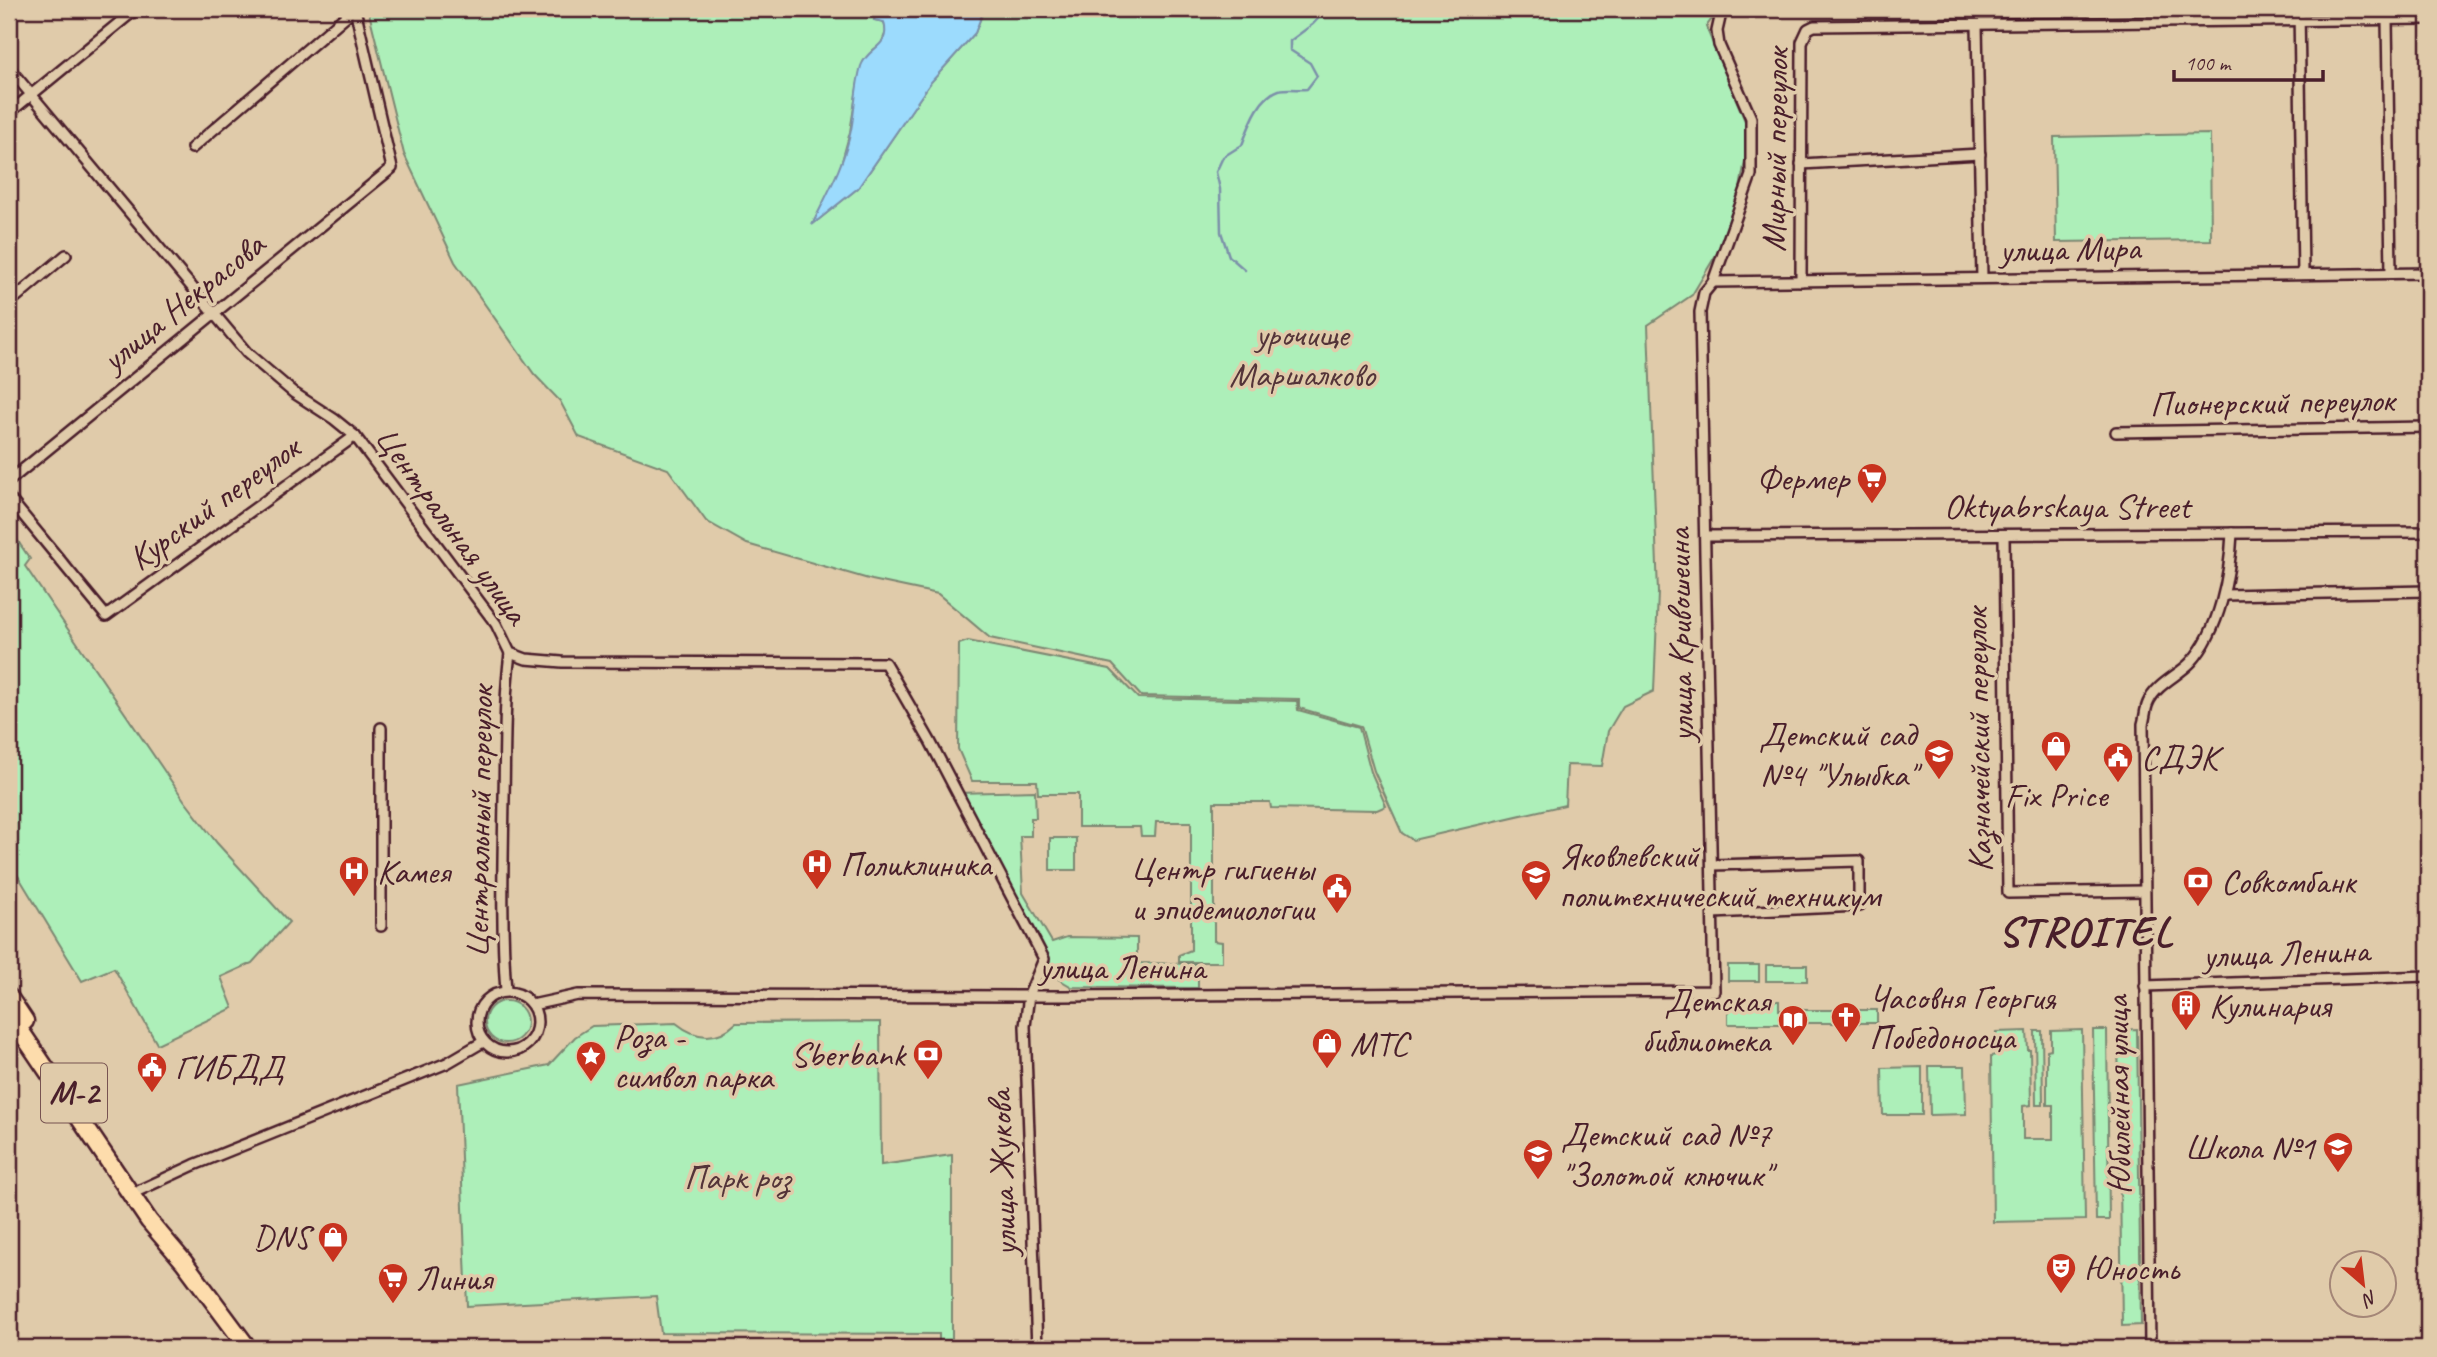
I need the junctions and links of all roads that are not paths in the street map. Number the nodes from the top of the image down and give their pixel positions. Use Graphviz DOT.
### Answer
graph roads {
  1 [pos="136,9"];
  2 [pos="355,9"];
  3 [pos="1722,9"];
  4 [pos="2298,9"];
  5 [pos="2428,19"];
  6 [pos="2387,20"];
  7 [pos="2299,21"];
  8 [pos="1977,25"];
  9 [pos="9,68"];
  10 [pos="31,95"];
  11 [pos="9,113"];
  12 [pos="192,148"];
  13 [pos="1980,154"];
  14 [pos="1801,163"];
  15 [pos="66,255"];
  16 [pos="2391,273"];
  17 [pos="2428,273"];
  18 [pos="2303,274"];
  19 [pos="1982,278"];
  20 [pos="1801,281"];
  21 [pos="1713,282"];
  22 [pos="9,303"];
  23 [pos="213,314"];
  24 [pos="2428,427"];
  25 [pos="2116,432"];
  26 [pos="355,436"];
  27 [pos="9,481"];
  28 [pos="9,498"];
  29 [pos="2428,532"];
  30 [pos="2232,533"];
  31 [pos="2004,535"];
  32 [pos="1706,536"];
  33 [pos="2428,591"];
  34 [pos="2224,595"];
  35 [pos="510,653"];
  36 [pos="381,728"];
  37 [pos="1712,865"];
  38 [pos="2144,891"];
  39 [pos="1713,913"];
  40 [pos="381,926"];
  41 [pos="2428,976"];
  42 [pos="2145,985"];
  43 [pos="506,991"];
  44 [pos="1714,991"];
  45 [pos="1029,996"];
  46 [pos="9,997"];
  47 [pos="532,1005"];
  48 [pos="9,1014"];
  49 [pos="483,1042"];
  50 [pos="140,1190"];
  51 [pos="184,1262"];
  52 [pos="248,1348"];
  53 [pos="1037,1348"];
  54 [pos="2150,1348"];
  1 -- 10 [label="street"];
  2 -- 12 [label="street"];
  2 -- 23 [label="street, улица Некрасова"];
  3 -- 21 [label="street, улица Кривошеина"];
  4 -- 7 [label="street"];
  5 -- 6 [label="street"];
  6 -- 7 [label="street"];
  6 -- 16 [label="street"];
  7 -- 8 [label="street"];
  7 -- 18 [label="street"];
  8 -- 13 [label="street"];
  8 -- 14 [label="street, Мирный переулок"];
  9 -- 10 [label="street, Центральная улица"];
  10 -- 11 [label="street"];
  10 -- 23 [label="street, Центральная улица"];
  13 -- 14 [label="street"];
  13 -- 19 [label="street"];
  14 -- 20 [label="street, Мирный переулок"];
  15 -- 22 [label="street"];
  16 -- 17 [label="street, улица Мира"];
  16 -- 18 [label="street, улица Мира"];
  18 -- 19 [label="street, улица Мира"];
  19 -- 20 [label="street, улица Мира"];
  20 -- 21 [label="street, улица Мира"];
  21 -- 32 [label="street, улица Кривошеина"];
  23 -- 26 [label="street, Центральная улица"];
  23 -- 27 [label="street, улица Некрасова"];
  24 -- 25 [label="street, Пионерский переулок"];
  26 -- 28 [label="street, Курский переулок"];
  26 -- 35 [label="street, Центральная улица"];
  29 -- 30 [label="street, Oktyabrskaya Street"];
  30 -- 31 [label="street, Oktyabrskaya Street"];
  30 -- 34 [label="street, Юбилейная улица"];
  31 -- 32 [label="street, Oktyabrskaya Street"];
  31 -- 38 [label="street, Казначейский переулок"];
  32 -- 37 [label="street, улица Кривошеина"];
  33 -- 34 [label="street"];
  34 -- 38 [label="street, Юбилейная улица"];
  35 -- 43 [label="street, Центральный переулок"];
  35 -- 45 [label="street, Центральная улица"];
  36 -- 40 [label="street"];
  37 -- 39 [label="street, улица Кривошеина"];
  37 -- 39 [label="street"];
  38 -- 42 [label="street, Юбилейная улица"];
  39 -- 44 [label="street, улица Кривошеина"];
  41 -- 42 [label="street, улица Ленина"];
  42 -- 54 [label="street, Юбилейная улица"];
  43 -- 47 [label="street"];
  43 -- 49 [label="street"];
  44 -- 45 [label="street, улица Ленина"];
  45 -- 47 [label="street, улица Ленина"];
  45 -- 53 [label="street, улица Жукова"];
  46 -- 50 [label="highway, М-2"];
  47 -- 49 [label="street"];
  48 -- 51 [label="highway, М-2"];
  49 -- 50 [label="street"];
  50 -- 51 [label="highway, М-2"];
  51 -- 52 [label="highway, М-2"];
}
